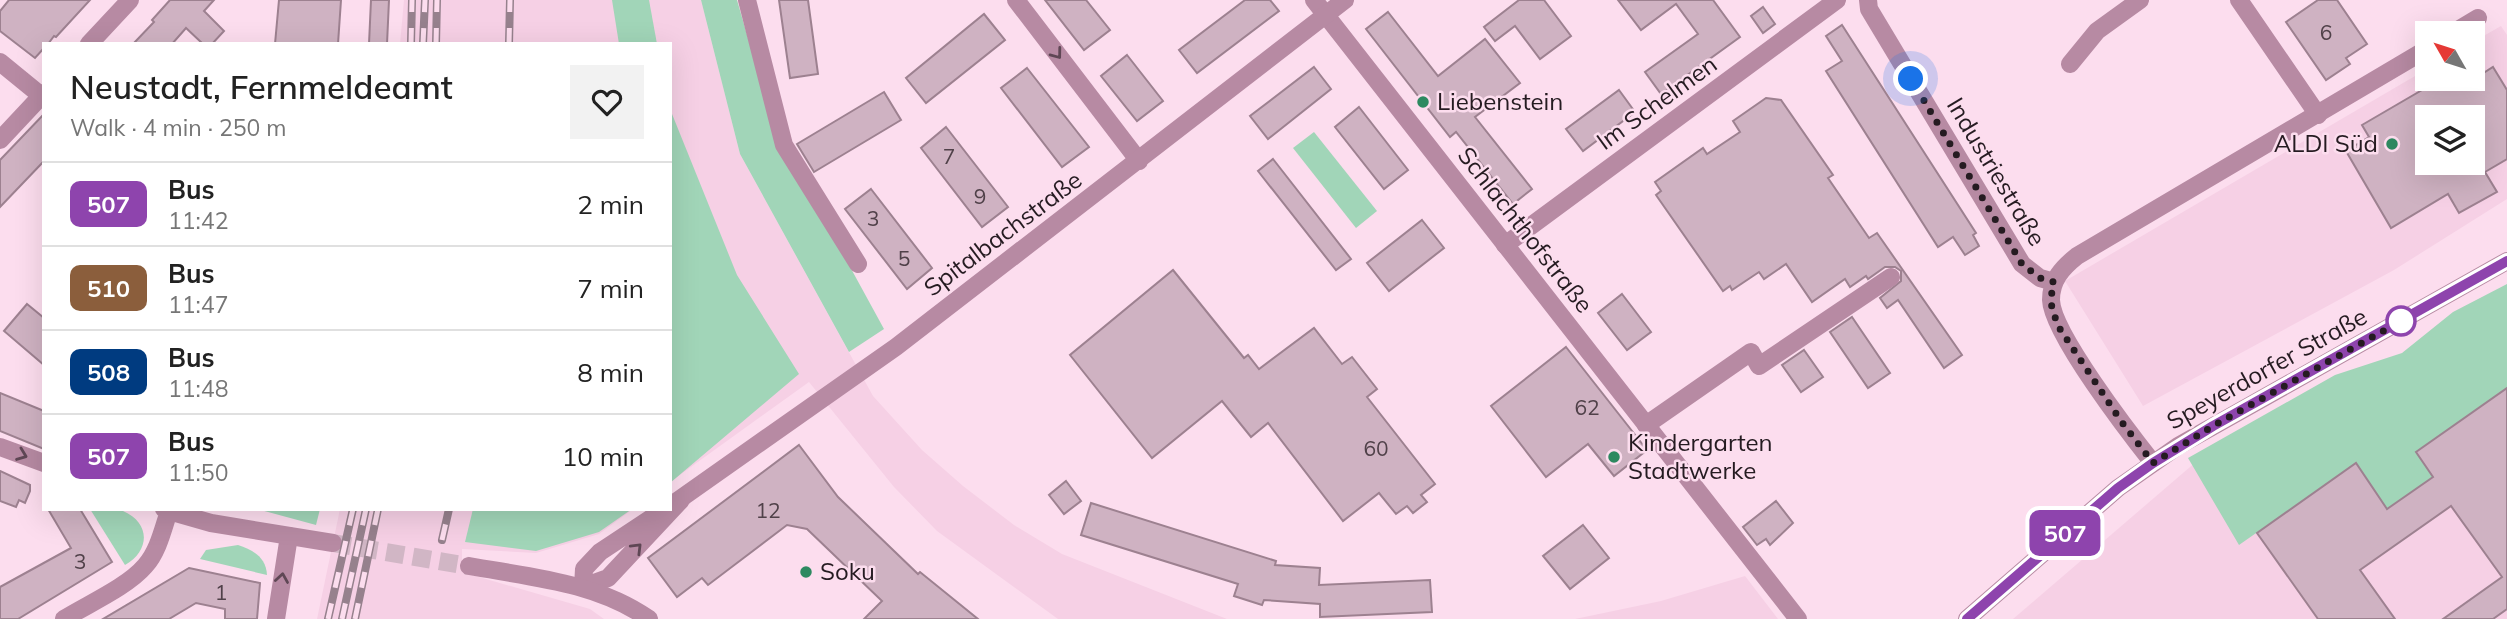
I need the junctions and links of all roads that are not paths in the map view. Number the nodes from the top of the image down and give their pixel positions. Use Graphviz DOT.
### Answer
graph roads {
  1 [pos="130,0"];
  2 [pos="747,0"];
  3 [pos="1016,0"];
  4 [pos="1314,0"];
  5 [pos="1345,0"];
  6 [pos="1837,0"];
  7 [pos="1868,0"];
  8 [pos="2140,0"];
  9 [pos="2239,0"];
  10 [pos="1325,15"];
  11 [pos="2478,18"];
  12 [pos="2473,21"];
  13 [pos="91,42"];
  14 [pos="2415,56"];
  15 [pos="0,62"];
  16 [pos="2070,64"];
  17 [pos="42,94"];
  18 [pos="42,96"];
  19 [pos="2318,115"];
  20 [pos="0,140"];
  21 [pos="1139,162"];
  22 [pos="1505,245"];
  23 [pos="2507,261"];
  24 [pos="858,264"];
  25 [pos="1891,277"];
  26 [pos="2054,282"];
  27 [pos="1646,425"];
  28 [pos="0,447"];
  29 [pos="42,462"];
  30 [pos="2153,463"];
  31 [pos="677,502"];
  32 [pos="167,511"];
  33 [pos="171,511"];
  34 [pos="209,511"];
  35 [pos="663,511"];
  36 [pos="669,511"];
  37 [pos="239,528"];
  38 [pos="289,536"];
  39 [pos="333,543"];
  40 [pos="469,566"];
  41 [pos="583,587"];
  42 [pos="64,619"];
  43 [pos="276,619"];
  44 [pos="649,619"];
  45 [pos="1798,619"];
  46 [pos="1967,619"];
  1 -- 13 [label="street"];
  2 -- 24 [label="street"];
  3 -- 21 [label="street, one-way"];
  4 -- 10 [label="street, Schlachthofstraße"];
  5 -- 10 [label="street, Spitalbachstraße"];
  6 -- 22 [label="street, Im Schelmen"];
  7 -- 26 [label="street, Industriestraße"];
  8 -- 16 [label="street"];
  9 -- 19 [label="street"];
  10 -- 21 [label="street, Spitalbachstraße"];
  10 -- 22 [label="street, Schlachthofstraße"];
  11 -- 12 [label="street"];
  14 -- 19 [label="street"];
  15 -- 17 [label="street"];
  18 -- 20 [label="street"];
  19 -- 26 [label="street"];
  21 -- 31 [label="street, Spitalbachstraße"];
  22 -- 27 [label="street, Schlachthofstraße"];
  23 -- 30 [label="street, Speyerdorfer Straße"];
  25 -- 27 [label="street"];
  26 -- 30 [label="street"];
  27 -- 45 [label="street, Schlachthofstraße"];
  28 -- 29 [label="street, one-way"];
  30 -- 46 [label="street, Speyerdorfer Straße"];
  32 -- 42 [label="street"];
  33 -- 37 [label="street"];
  34 -- 37 [label="street"];
  35 -- 41 [label="street"];
  41 -- 36 [label="street, Spitalbachstraße, one-way"];
  37 -- 38 [label="street"];
  38 -- 39 [label="street"];
  43 -- 38 [label="street, one-way"];
  40 -- 41 [label="street"];
  41 -- 44 [label="street"];
}
